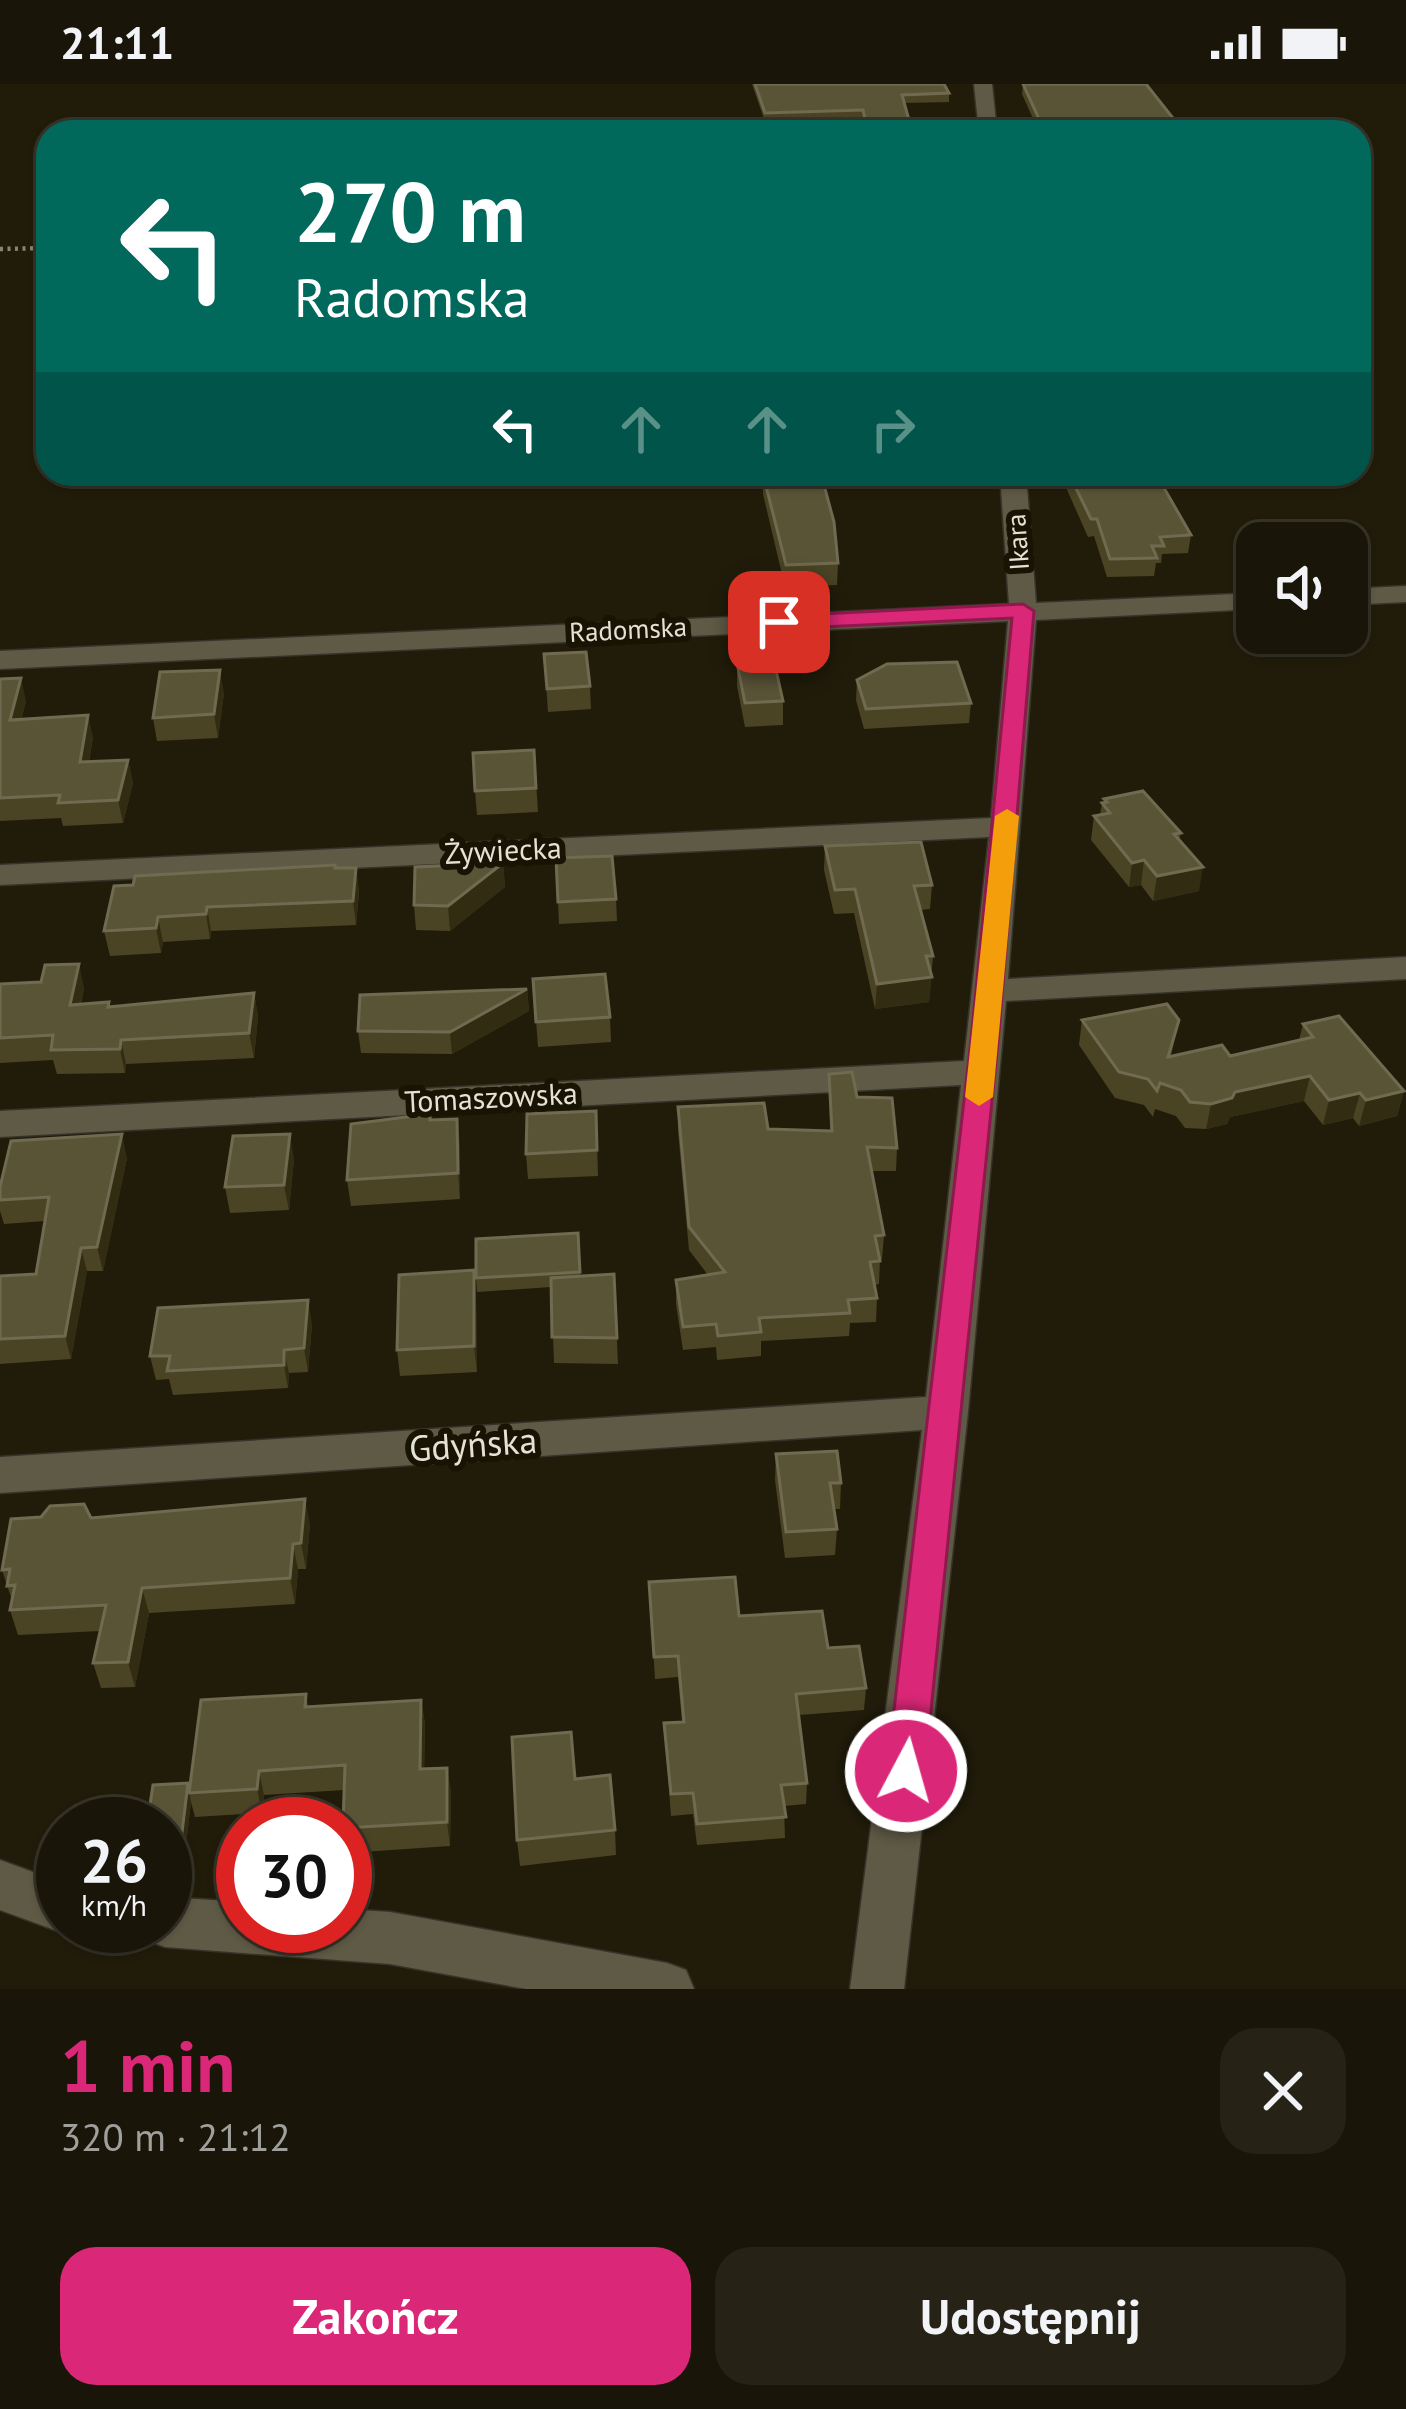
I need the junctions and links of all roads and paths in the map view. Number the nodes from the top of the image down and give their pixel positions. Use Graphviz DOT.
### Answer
graph roads {
  1 [pos="983,84"];
  2 [pos="987,120"];
  3 [pos="36,248"];
  4 [pos="0,249"];
  5 [pos="1014,486"];
  6 [pos="1406,594"];
  7 [pos="1368,596"];
  8 [pos="1236,602"];
  9 [pos="1023,611"];
  10 [pos="0,660"];
  11 [pos="1006,827"];
  12 [pos="0,874"];
  13 [pos="1406,968"];
  14 [pos="990,991"];
  15 [pos="982,1072"];
  16 [pos="0,1124"];
  17 [pos="946,1412"];
  18 [pos="0,1475"];
  19 [pos="0,1885"];
  20 [pos="36,1898"];
  21 [pos="192,1924"];
  22 [pos="667,1989"];
  23 [pos="878,1989"];
  1 -- 2 [label="street"];
  3 -- 4 [label="path"];
  5 -- 9 [label="street, Ikara"];
  6 -- 7 [label="street"];
  8 -- 9 [label="street, Radomska"];
  9 -- 10 [label="street, Radomska"];
  9 -- 11 [label="street, Ikara"];
  11 -- 12 [label="street, Żywiecka"];
  11 -- 14 [label="street, Ikara"];
  13 -- 14 [label="street"];
  14 -- 15 [label="street, Ikara"];
  15 -- 16 [label="street, Tomaszowska"];
  15 -- 17 [label="street, Ikara"];
  17 -- 18 [label="street, Gdyńska"];
  17 -- 23 [label="street, Ikara"];
  19 -- 20 [label="street"];
  21 -- 22 [label="street"];
}
